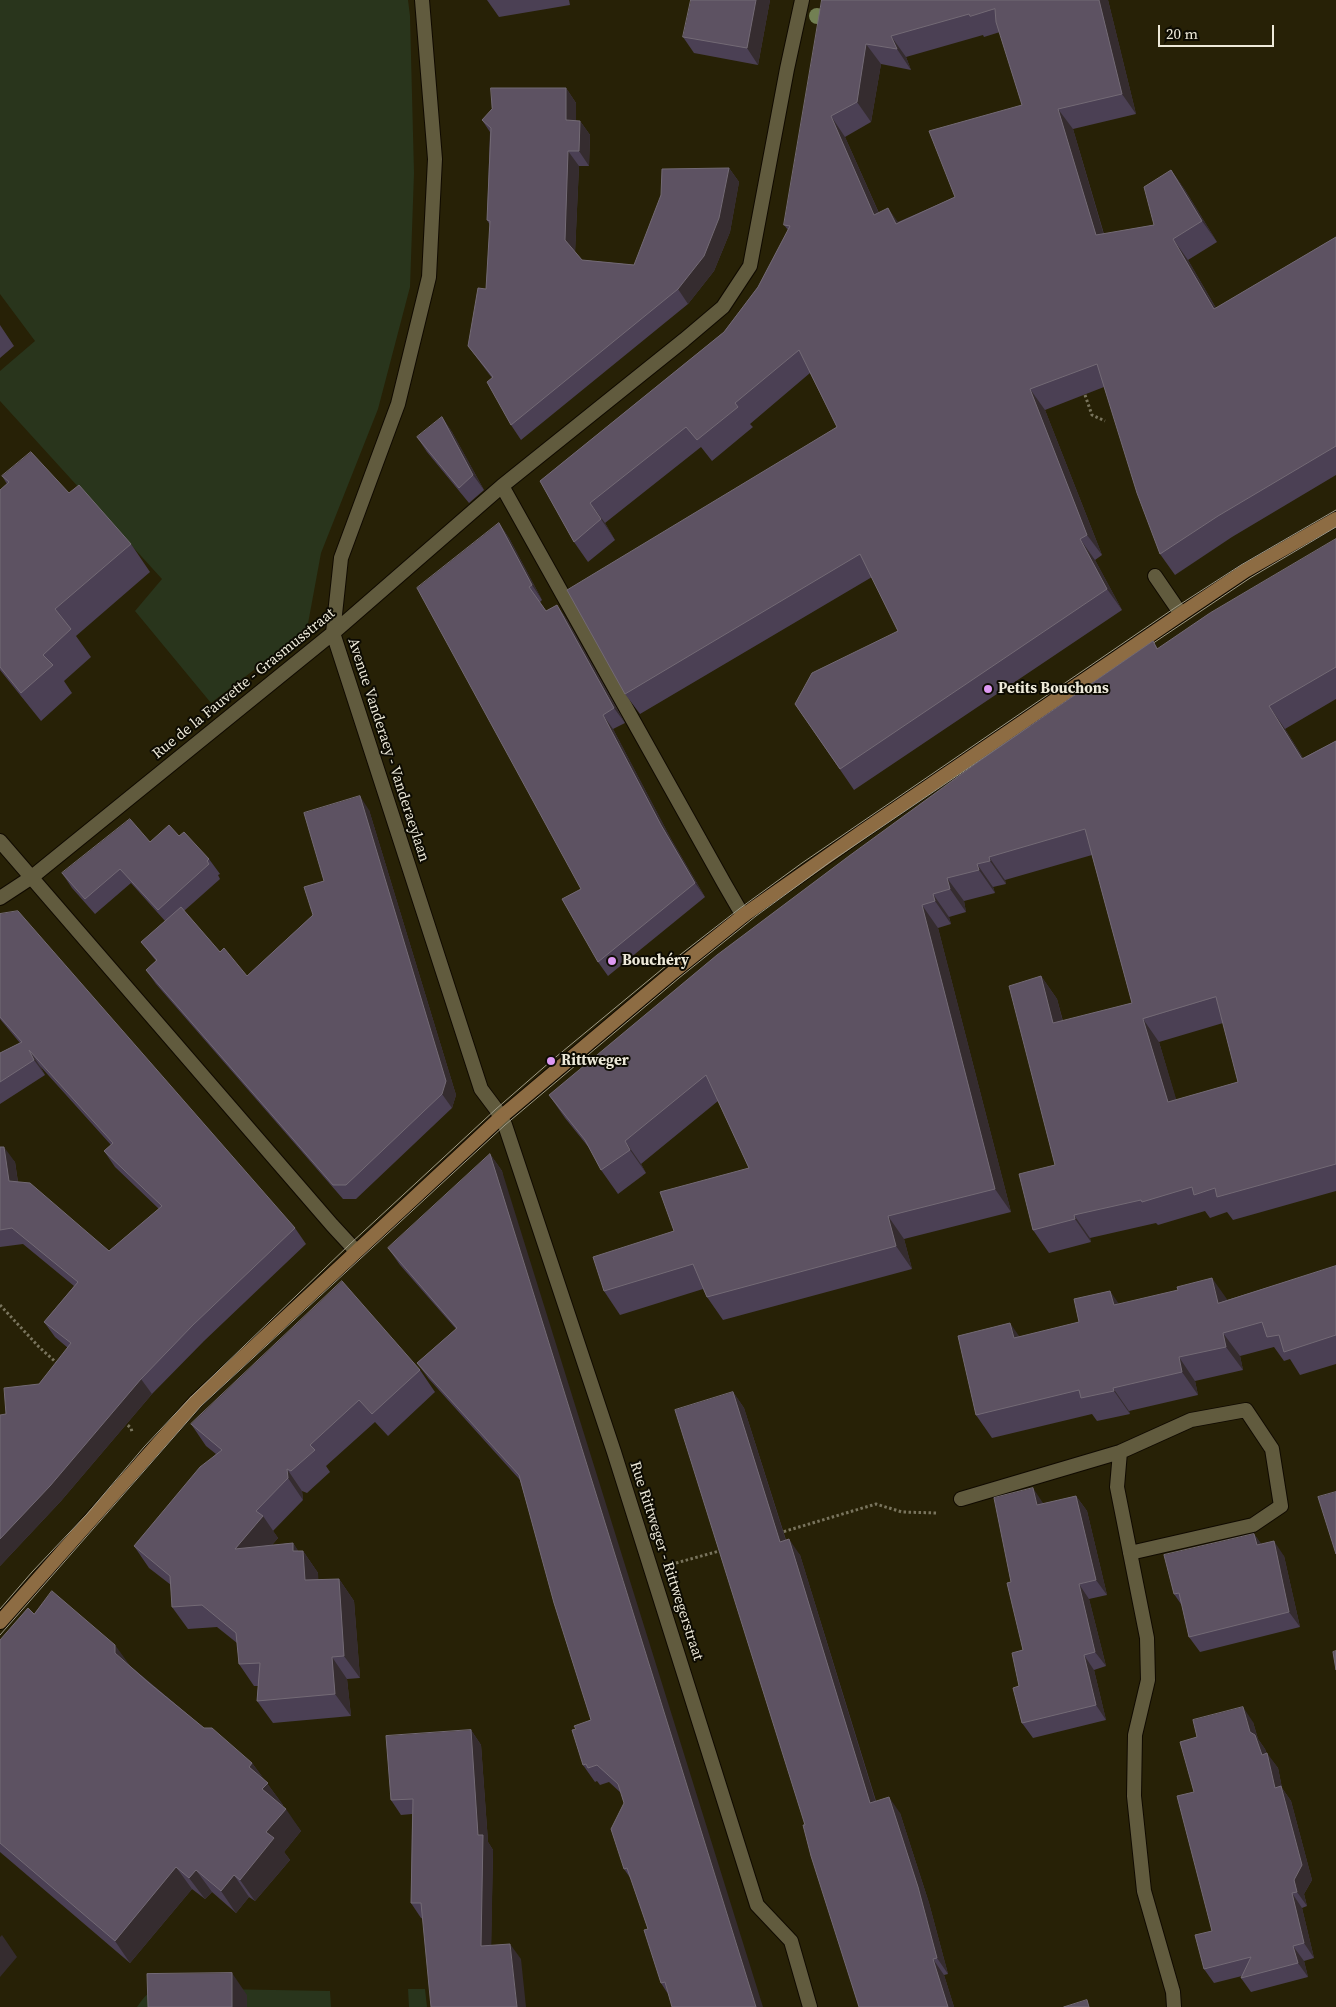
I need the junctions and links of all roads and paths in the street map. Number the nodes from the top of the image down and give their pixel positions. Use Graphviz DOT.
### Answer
graph roads {
  1 [pos="422,0"];
  2 [pos="802,0"];
  3 [pos="1085,394"];
  4 [pos="1105,421"];
  5 [pos="502,486"];
  6 [pos="1336,519"];
  7 [pos="1154,576"];
  8 [pos="1181,614"];
  9 [pos="333,633"];
  10 [pos="0,841"];
  11 [pos="32,877"];
  12 [pos="0,898"];
  13 [pos="744,915"];
  14 [pos="501,1117"];
  15 [pos="356,1251"];
  16 [pos="0,1305"];
  17 [pos="60,1366"];
  18 [pos="117,1415"];
  19 [pos="134,1438"];
  20 [pos="1120,1452"];
  21 [pos="961,1499"];
  22 [pos="774,1534"];
  23 [pos="727,1548"];
  24 [pos="1130,1553"];
  25 [pos="652,1571"];
  26 [pos="0,1622"];
  27 [pos="810,2007"];
  28 [pos="1174,2007"];
  1 -- 9 [label="street, Avenue Vanderaey - Vanderaeylaan"];
  2 -- 5 [label="street, Rue de la Fauvette - Grasmusstraat"];
  3 -- 4 [label="path"];
  5 -- 9 [label="street, Rue de la Fauvette - Grasmusstraat"];
  5 -- 13 [label="street"];
  6 -- 8 [label="main road"];
  7 -- 8 [label="street"];
  8 -- 13 [label="main road"];
  9 -- 11 [label="street, Rue de la Fauvette - Grasmusstraat"];
  9 -- 14 [label="street, Avenue Vanderaey - Vanderaeylaan"];
  10 -- 11 [label="street"];
  11 -- 12 [label="street, Rue de la Fauvette - Grasmusstraat"];
  11 -- 15 [label="street"];
  13 -- 14 [label="main road"];
  14 -- 15 [label="main road"];
  14 -- 25 [label="street, Rue Rittweger - Rittwegerstraat"];
  15 -- 26 [label="main road"];
  16 -- 17 [label="path"];
  18 -- 19 [label="path"];
  20 -- 21 [label="street"];
  20 -- 24 [label="street"];
  20 -- 24 [label="street"];
  21 -- 22 [label="path"];
  23 -- 25 [label="path"];
  24 -- 28 [label="street"];
  25 -- 27 [label="street, Rue Rittweger - Rittwegerstraat"];
}
